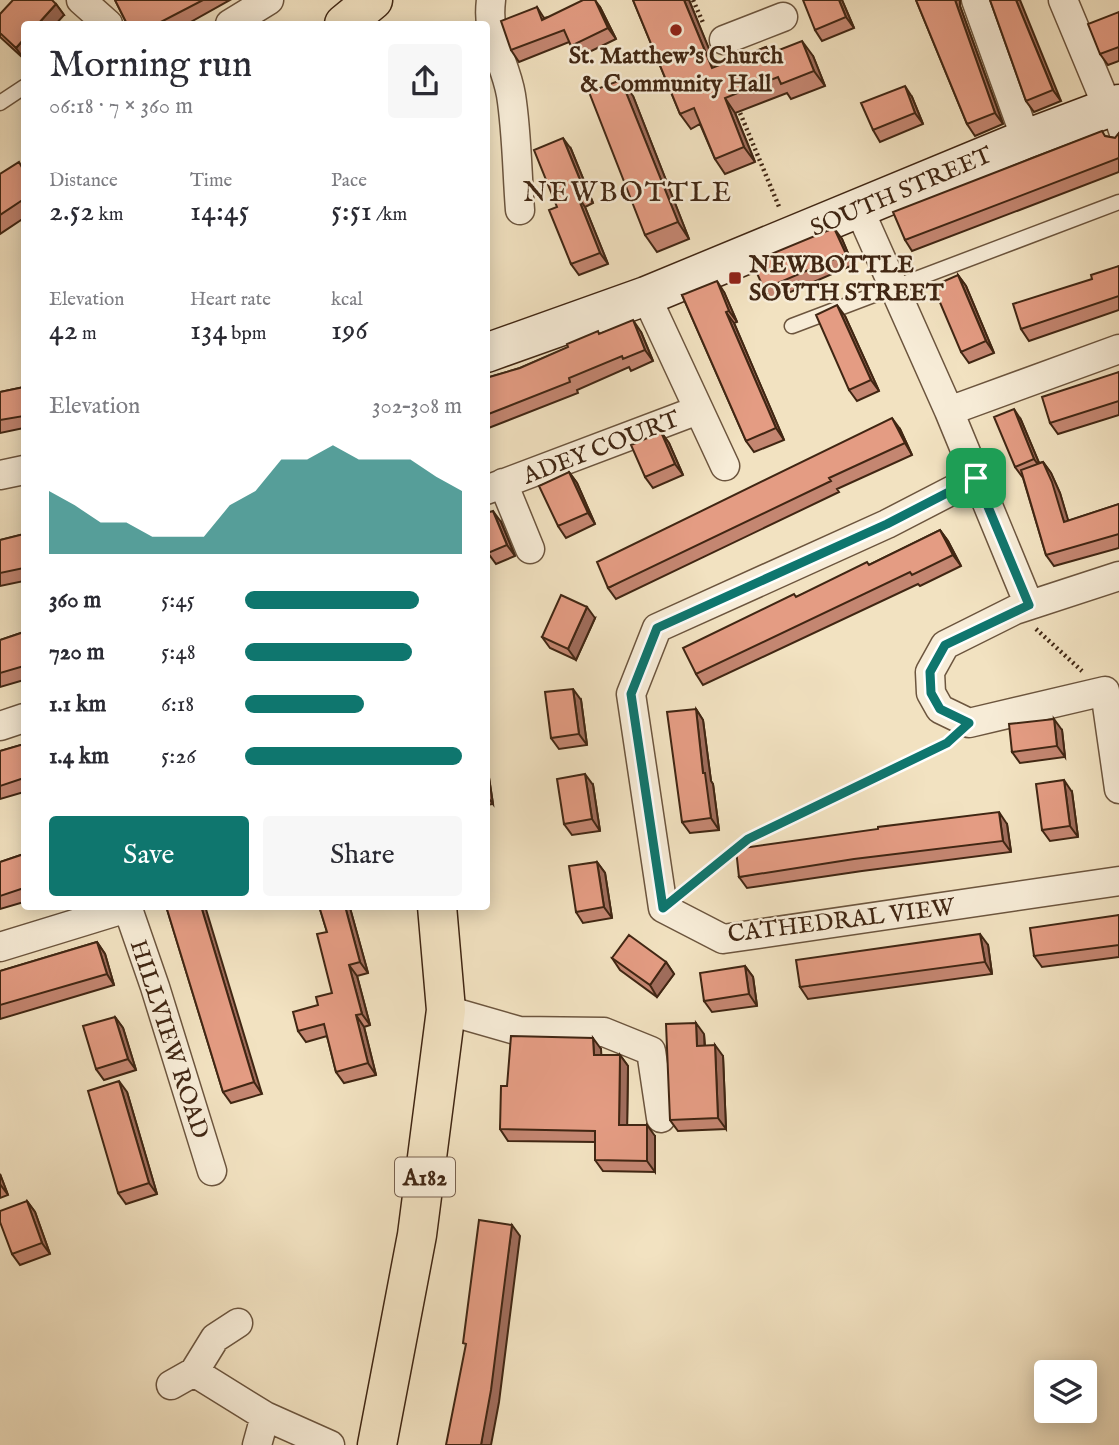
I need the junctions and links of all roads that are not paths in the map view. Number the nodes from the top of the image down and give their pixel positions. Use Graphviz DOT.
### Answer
graph roads {
  1 [pos="269,0"];
  2 [pos="373,0"];
  3 [pos="491,0"];
  4 [pos="976,0"];
  5 [pos="1063,0"];
  6 [pos="784,19"];
  7 [pos="235,21"];
  8 [pos="348,21"];
  9 [pos="490,21"];
  10 [pos="490,24"];
  11 [pos="716,38"];
  12 [pos="21,89"];
  13 [pos="0,103"];
  14 [pos="1115,117"];
  15 [pos="1026,139"];
  16 [pos="1119,202"];
  17 [pos="859,209"];
  18 [pos="520,210"];
  19 [pos="892,287"];
  20 [pos="646,296"];
  21 [pos="792,326"];
  22 [pos="1119,349"];
  23 [pos="490,352"];
  24 [pos="698,410"];
  25 [pos="949,411"];
  26 [pos="725,466"];
  27 [pos="21,471"];
  28 [pos="0,475"];
  29 [pos="976,478"];
  30 [pos="495,486"];
  31 [pos="530,549"];
  32 [pos="1119,576"];
  33 [pos="1022,607"];
  34 [pos="1112,690"];
  35 [pos="21,719"];
  36 [pos="0,726"];
  37 [pos="1119,789"];
  38 [pos="1119,881"];
  39 [pos="117,910"];
  40 [pos="128,910"];
  41 [pos="437,910"];
  42 [pos="0,947"];
  43 [pos="446,1010"];
  44 [pos="661,1118"];
  45 [pos="212,1171"];
  46 [pos="237,1323"];
  47 [pos="265,1416"];
  48 [pos="257,1445"];
  49 [pos="330,1445"];
  50 [pos="377,1445"];
  1 -- 7 [label="street"];
  2 -- 8 [label="main road"];
  3 -- 9 [label="street"];
  4 -- 15 [label="street"];
  5 -- 14 [label="street"];
  6 -- 11 [label="street"];
  10 -- 18 [label="street"];
  12 -- 13 [label="lane"];
  14 -- 15 [label="street, SOUTH STREET"];
  15 -- 17 [label="street, SOUTH STREET"];
  16 -- 19 [label="lane"];
  17 -- 19 [label="street"];
  17 -- 20 [label="street, SOUTH STREET"];
  19 -- 21 [label="lane"];
  19 -- 25 [label="street"];
  20 -- 23 [label="street, SOUTH STREET"];
  20 -- 24 [label="street, ADEY COURT"];
  22 -- 25 [label="street"];
  24 -- 26 [label="street, ADEY COURT"];
  24 -- 30 [label="street, ADEY COURT"];
  25 -- 29 [label="street"];
  27 -- 28 [label="street"];
  29 -- 33 [label="street"];
  29 -- 38 [label="street, CATHEDRAL VIEW"];
  30 -- 31 [label="street, ADEY COURT"];
  32 -- 33 [label="street"];
  33 -- 34 [label="street"];
  34 -- 37 [label="street"];
  35 -- 36 [label="street"];
  39 -- 42 [label="street"];
  40 -- 45 [label="street, HILLVIEW ROAD"];
  41 -- 43 [label="main road, A182"];
  43 -- 44 [label="street"];
  43 -- 50 [label="main road, A182"];
  46 -- 47 [label="street"];
  47 -- 48 [label="street"];
  47 -- 49 [label="street"];
}
